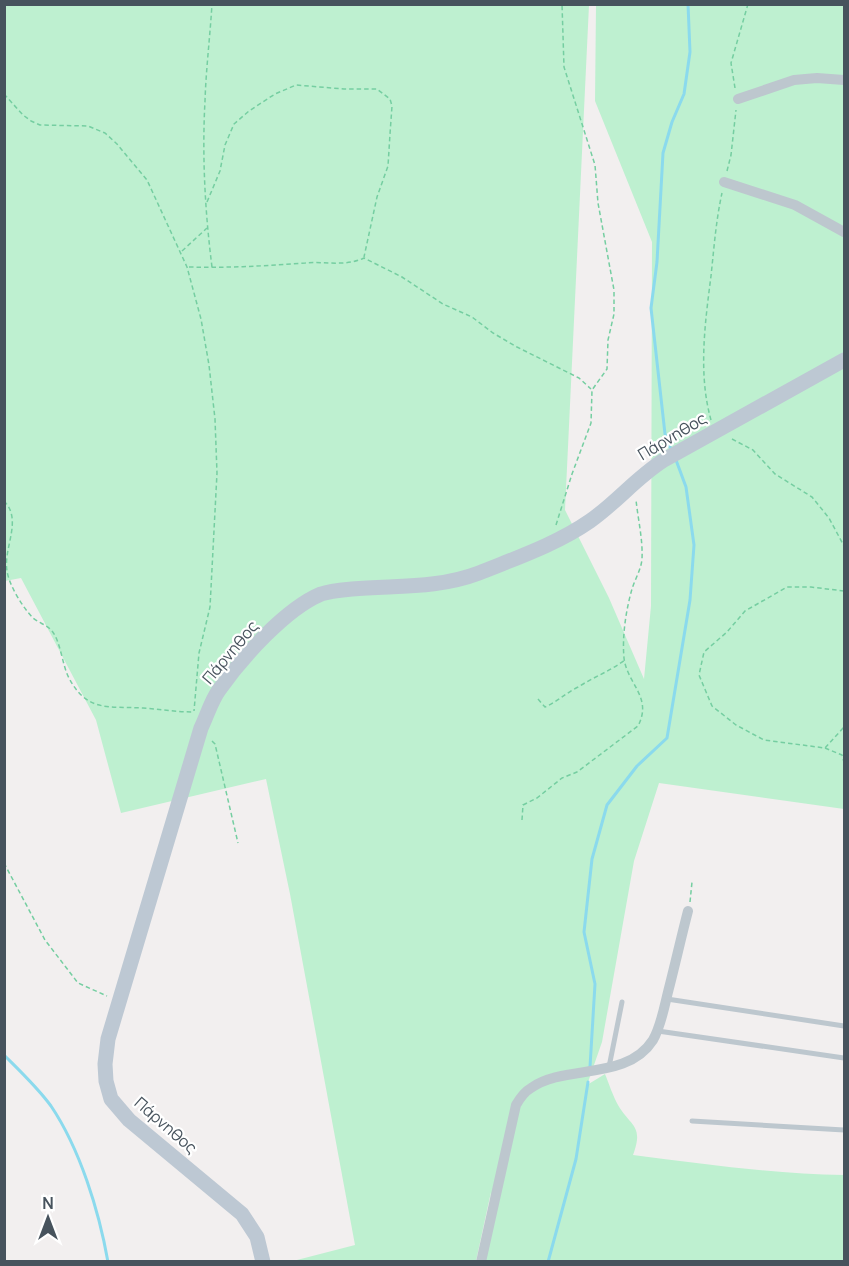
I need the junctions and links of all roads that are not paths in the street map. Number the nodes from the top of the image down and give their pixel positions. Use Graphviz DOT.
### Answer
graph roads {
  1 [pos="844,80"];
  2 [pos="738,99"];
  3 [pos="724,182"];
  4 [pos="844,232"];
  5 [pos="844,360"];
  6 [pos="688,911"];
  7 [pos="666,999"];
  8 [pos="622,1002"];
  9 [pos="844,1026"];
  10 [pos="658,1031"];
  11 [pos="844,1058"];
  12 [pos="609,1067"];
  13 [pos="692,1121"];
  14 [pos="844,1130"];
  15 [pos="263,1262"];
  16 [pos="481,1262"];
  1 -- 2 [label="street"];
  3 -- 4 [label="street"];
  5 -- 15 [label="main road, Πάρνηθος"];
  6 -- 7 [label="street"];
  7 -- 9 [label="lane"];
  7 -- 10 [label="street"];
  8 -- 12 [label="lane"];
  10 -- 11 [label="lane"];
  10 -- 12 [label="street"];
  12 -- 16 [label="street"];
  13 -- 14 [label="lane"];
}
